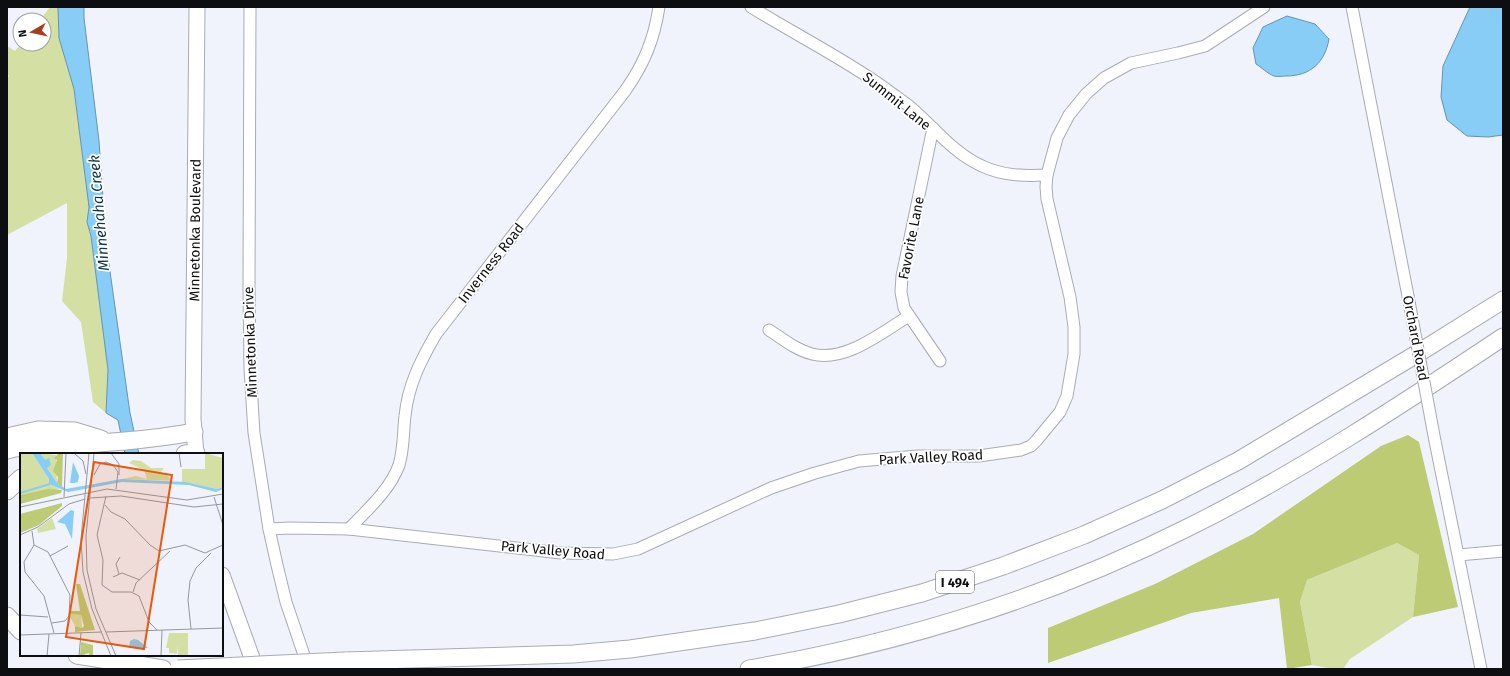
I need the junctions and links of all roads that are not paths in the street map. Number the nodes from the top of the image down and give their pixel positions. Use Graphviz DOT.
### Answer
graph roads {
  1 [pos="197,7"];
  2 [pos="250,7"];
  3 [pos="659,7"];
  4 [pos="751,7"];
  5 [pos="1264,7"];
  6 [pos="1352,7"];
  7 [pos="932,128"];
  8 [pos="1047,175"];
  9 [pos="1503,300"];
  10 [pos="909,316"];
  11 [pos="769,330"];
  12 [pos="1503,337"];
  13 [pos="940,362"];
  14 [pos="194,432"];
  15 [pos="7,437"];
  16 [pos="110,443"];
  17 [pos="7,450"];
  18 [pos="193,453"];
  19 [pos="20,479"];
  20 [pos="7,491"];
  21 [pos="269,529"];
  22 [pos="349,529"];
  23 [pos="1503,551"];
  24 [pos="1459,555"];
  25 [pos="223,578"];
  26 [pos="7,616"];
  27 [pos="20,631"];
  28 [pos="83,656"];
  29 [pos="163,669"];
  30 [pos="178,669"];
  31 [pos="256,669"];
  32 [pos="309,669"];
  33 [pos="749,669"];
  34 [pos="1481,669"];
  1 -- 14 [label="main road, Minnetonka Boulevard"];
  2 -- 21 [label="street, Minnetonka Drive"];
  3 -- 22 [label="street, Inverness Road"];
  4 -- 7 [label="street, Summit Lane"];
  5 -- 8 [label="street, Park Valley Road"];
  6 -- 24 [label="street, Orchard Road, bridge"];
  7 -- 8 [label="street, Summit Lane"];
  7 -- 10 [label="street, Favorite Lane"];
  8 -- 22 [label="street, Park Valley Road"];
  9 -- 30 [label="highway, I 494, bridge"];
  10 -- 11 [label="street"];
  10 -- 13 [label="street, Favorite Lane"];
  12 -- 33 [label="highway, I 494"];
  14 -- 16 [label="highway"];
  14 -- 18 [label="main road, Minnetonka Boulevard"];
  15 -- 16 [label="highway"];
  16 -- 17 [label="highway"];
  19 -- 20 [label="highway"];
  21 -- 22 [label="street, Park Valley Road"];
  21 -- 32 [label="street, Minnetonka Drive"];
  23 -- 24 [label="street"];
  24 -- 34 [label="street, Orchard Road"];
  25 -- 31 [label="main road"];
  26 -- 27 [label="highway"];
  28 -- 29 [label="highway"];
}
